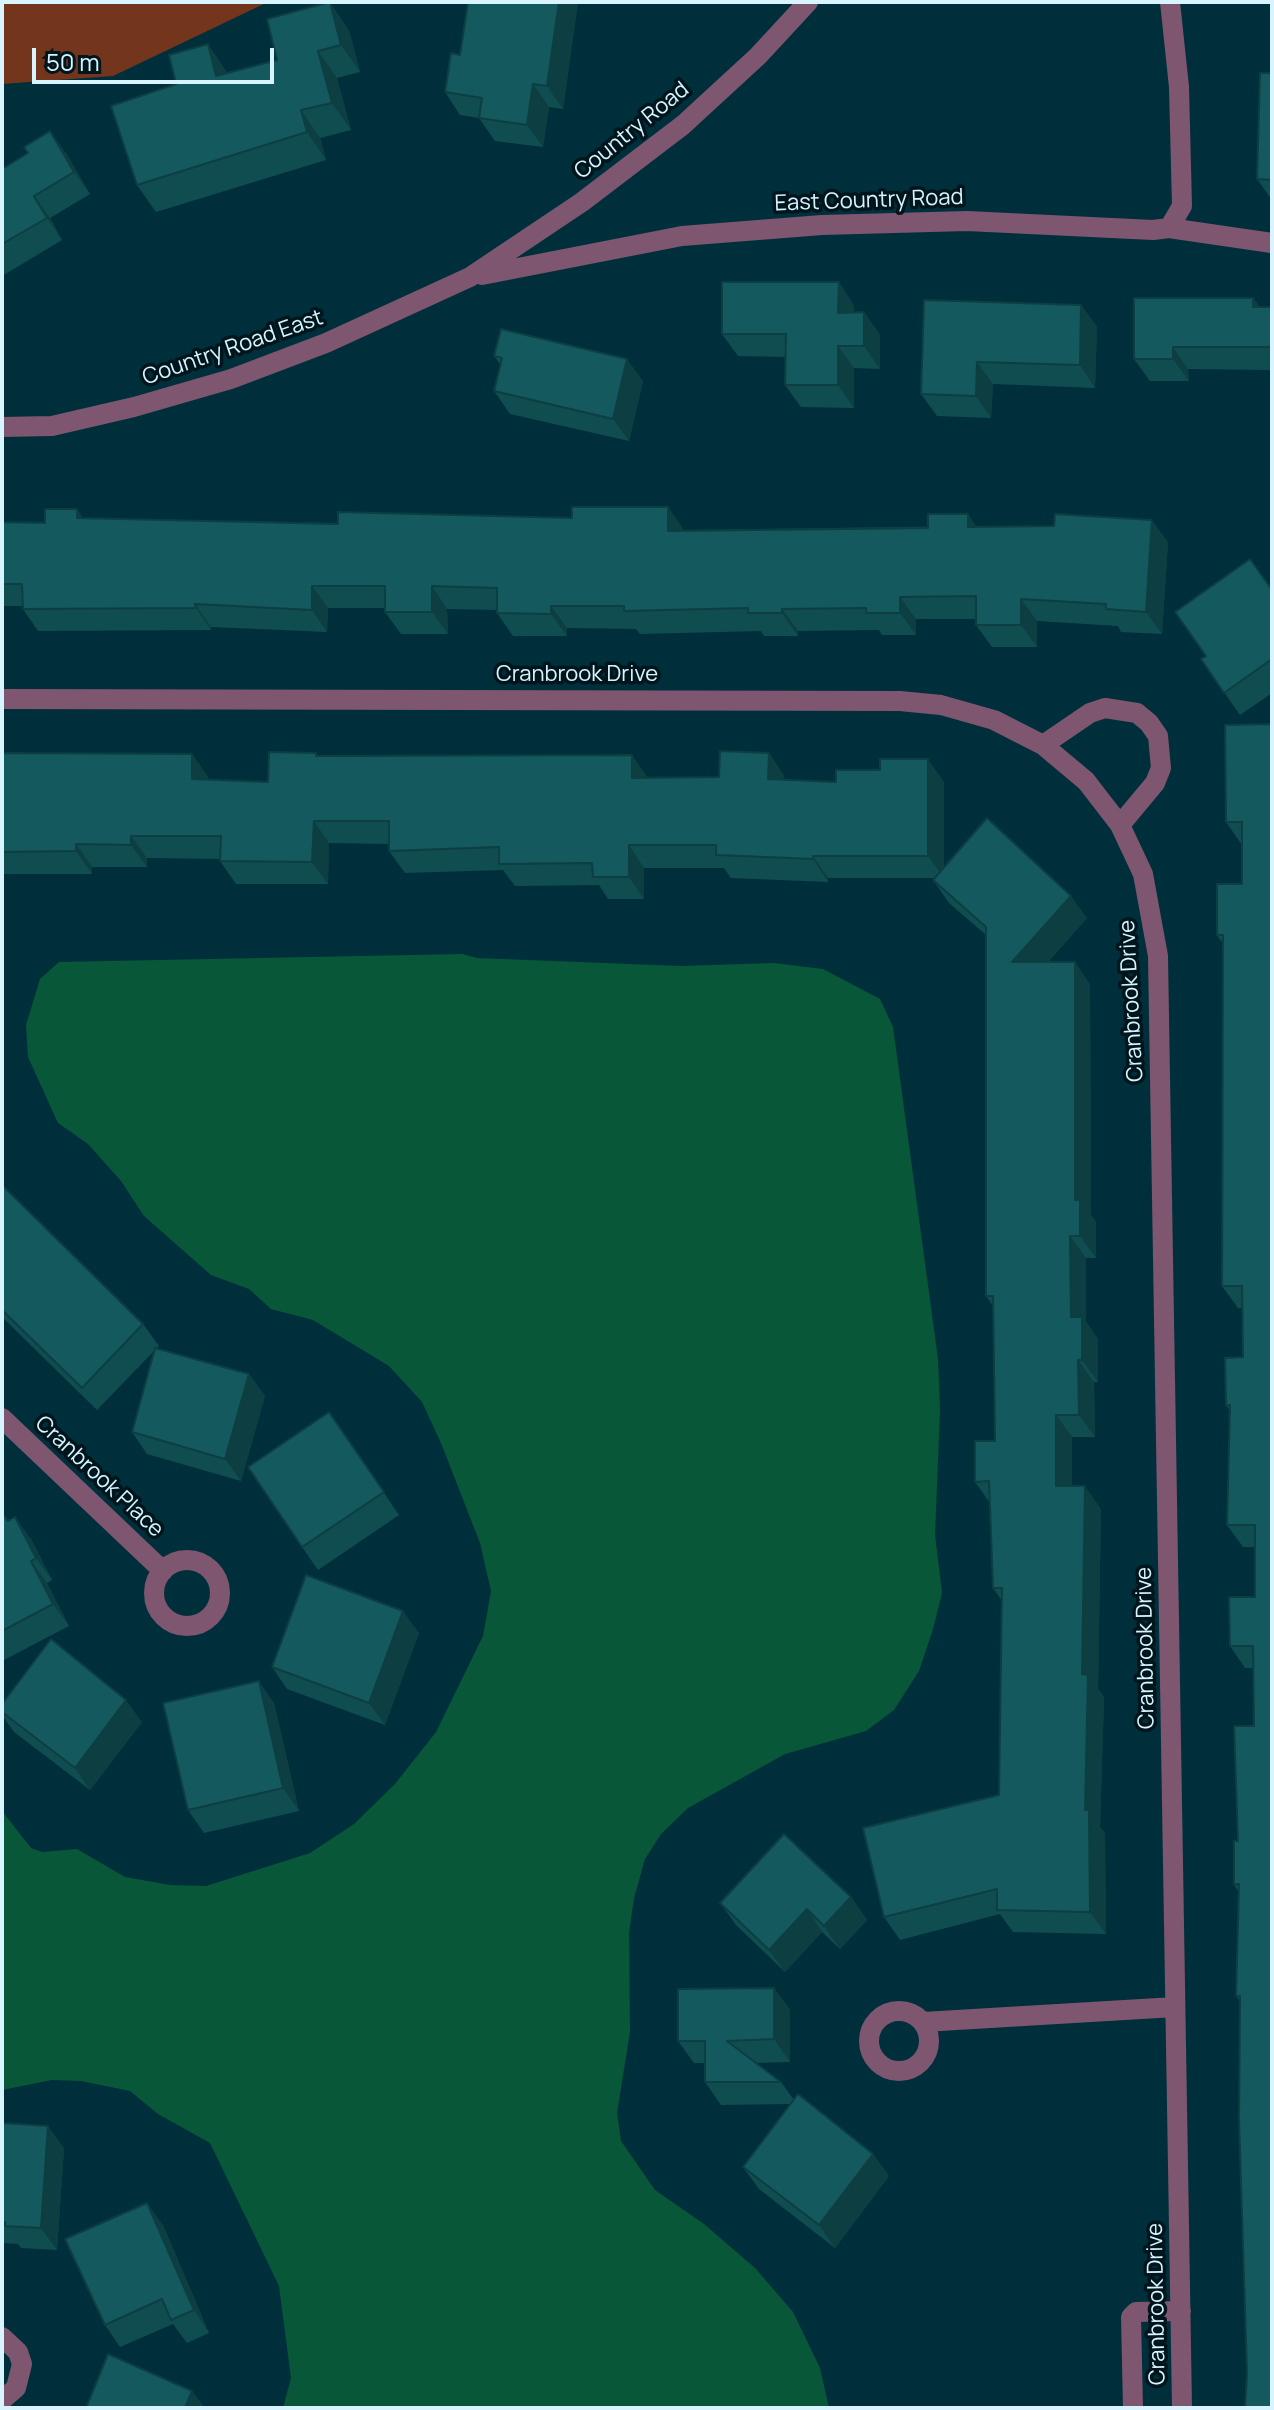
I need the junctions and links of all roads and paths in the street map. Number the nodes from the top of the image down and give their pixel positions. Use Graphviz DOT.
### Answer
graph roads {
  1 [pos="808,2"];
  2 [pos="1170,2"];
  3 [pos="1169,228"];
  4 [pos="1272,243"];
  5 [pos="470,277"];
  6 [pos="2,427"];
  7 [pos="2,699"];
  8 [pos="1043,745"];
  9 [pos="1120,825"];
  10 [pos="2,1418"];
  11 [pos="163,1571"];
  12 [pos="1175,2007"];
  13 [pos="923,2022"];
  14 [pos="1181,2311"];
  15 [pos="2,2337"];
  16 [pos="2,2400"];
  17 [pos="1133,2408"];
  18 [pos="1182,2408"];
  1 -- 5 [label="street, Country Road"];
  2 -- 3 [label="street"];
  3 -- 4 [label="street, East Country Road"];
  3 -- 5 [label="street, East Country Road"];
  5 -- 6 [label="street, Country Road East"];
  7 -- 8 [label="street, Cranbrook Drive"];
  8 -- 9 [label="street, Cranbrook Drive"];
  8 -- 9 [label="street"];
  9 -- 12 [label="street, Cranbrook Drive"];
  10 -- 11 [label="street, Cranbrook Place"];
  12 -- 13 [label="street"];
  12 -- 14 [label="street, Cranbrook Drive"];
  14 -- 17 [label="street"];
  14 -- 18 [label="street, Cranbrook Drive"];
  15 -- 16 [label="street"];
}
